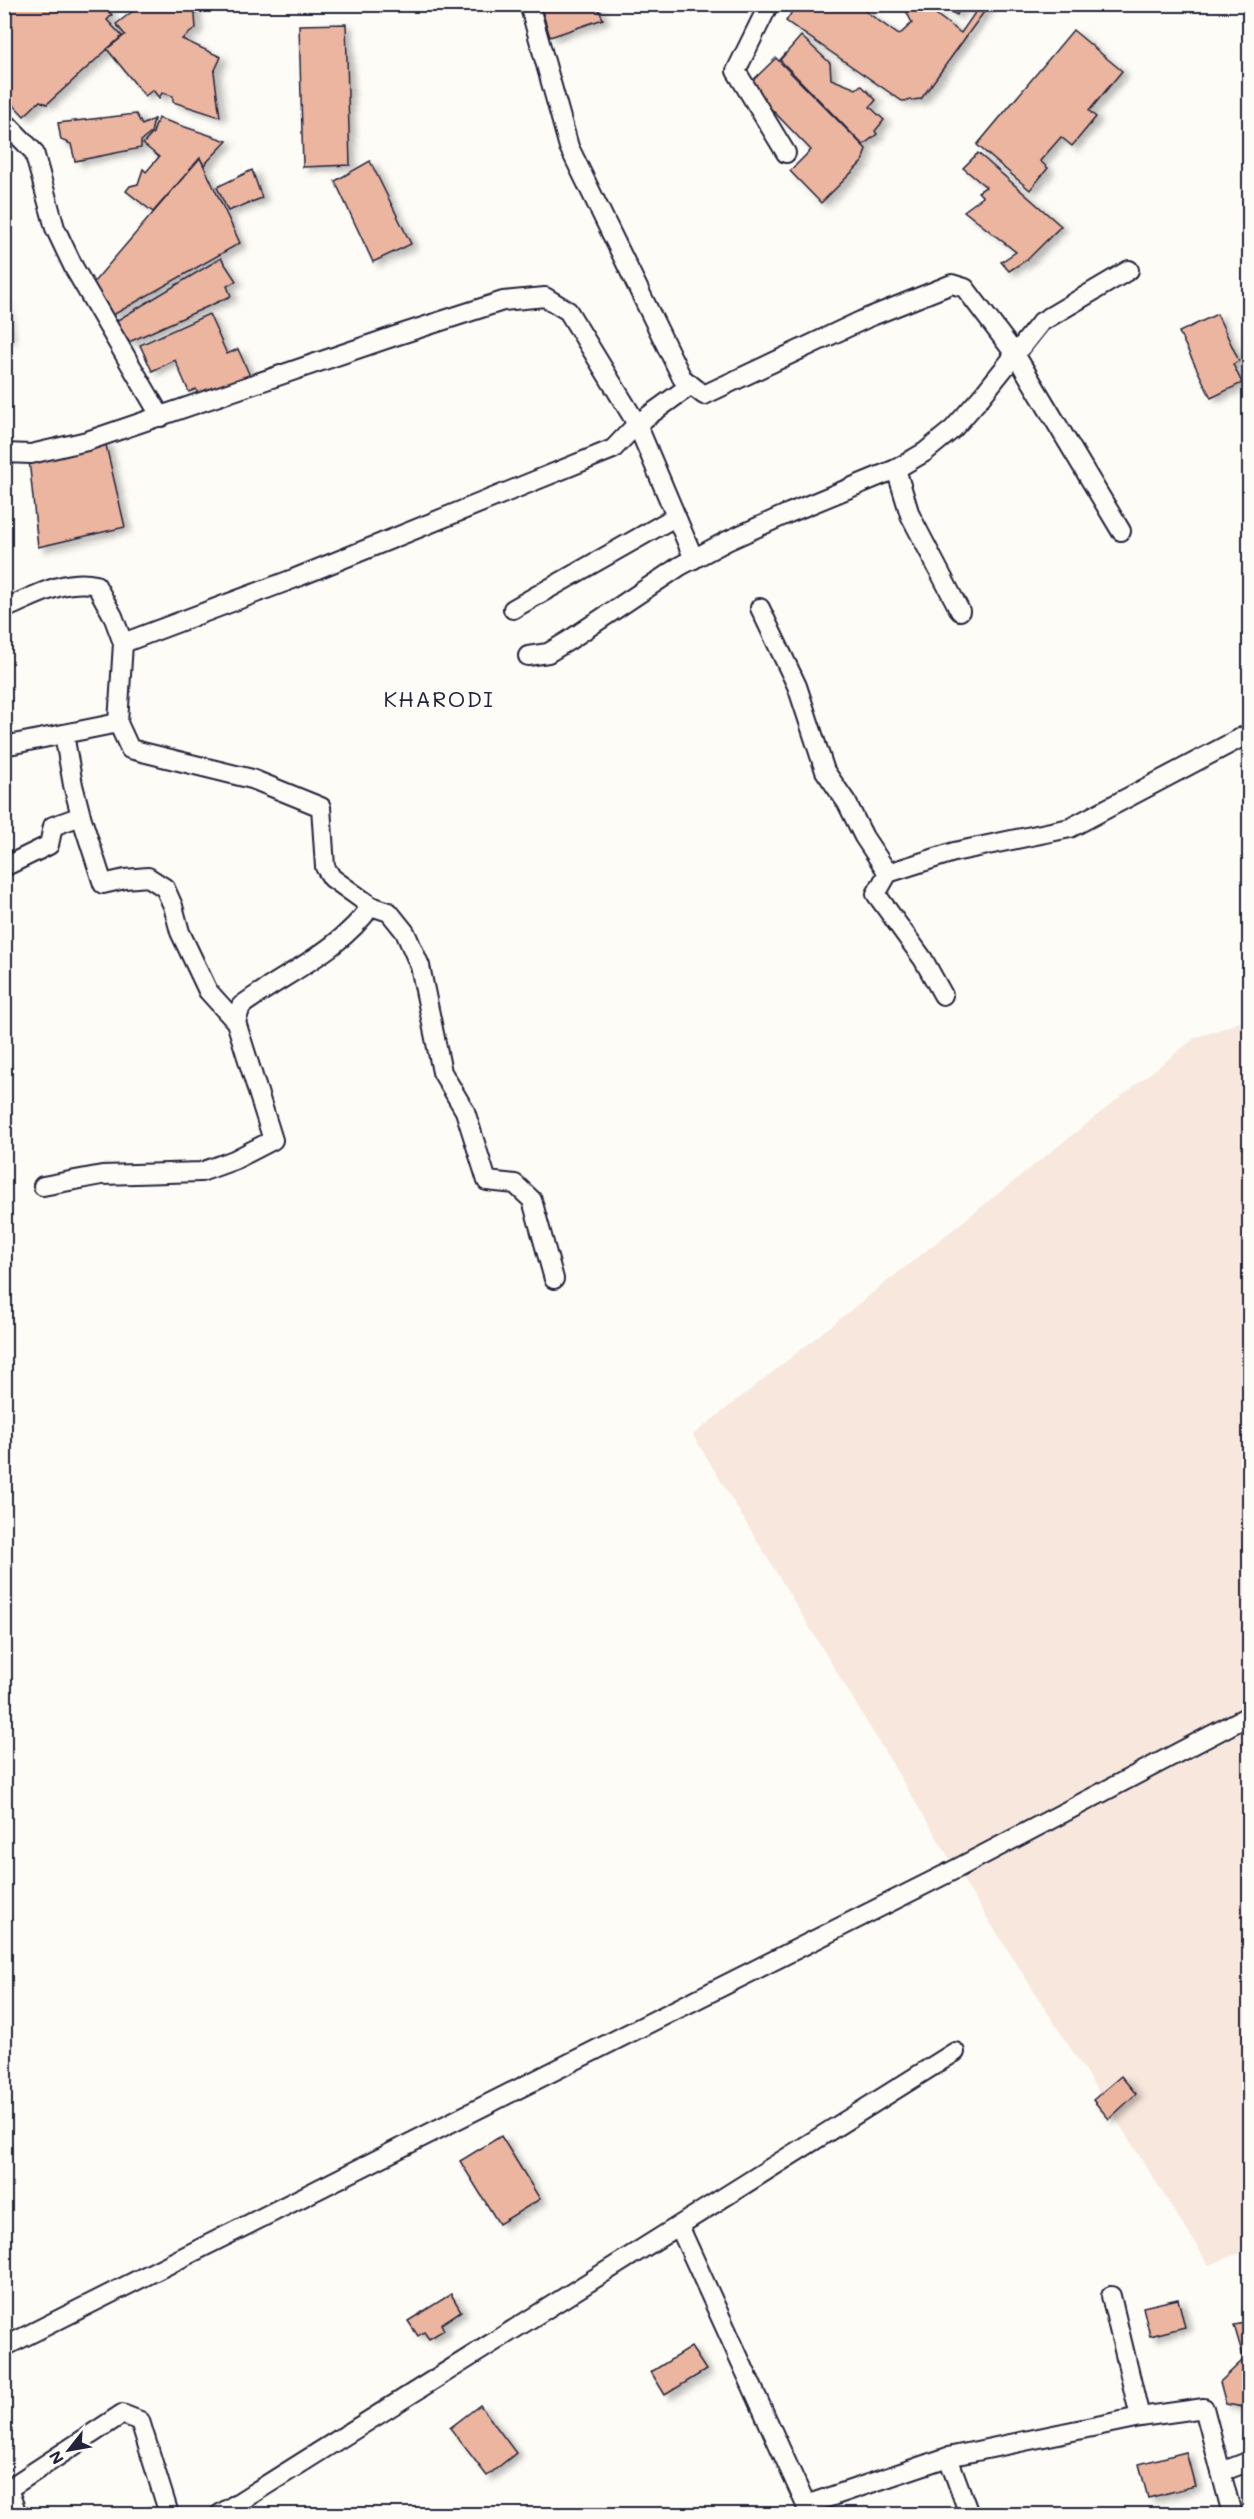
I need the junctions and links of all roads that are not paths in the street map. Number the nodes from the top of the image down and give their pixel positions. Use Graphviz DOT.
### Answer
graph roads {
  1 [pos="529,4"];
  2 [pos="769,4"];
  3 [pos="4,121"];
  4 [pos="786,153"];
  5 [pos="1129,270"];
  6 [pos="1015,354"];
  7 [pos="691,385"];
  8 [pos="160,417"];
  9 [pos="638,424"];
  10 [pos="4,453"];
  11 [pos="896,469"];
  12 [pos="675,517"];
  13 [pos="1121,531"];
  14 [pos="694,559"];
  15 [pos="760,608"];
  16 [pos="4,609"];
  17 [pos="513,609"];
  18 [pos="960,611"];
  19 [pos="123,643"];
  20 [pos="528,656"];
  21 [pos="118,723"];
  22 [pos="1250,733"];
  23 [pos="64,734"];
  24 [pos="4,746"];
  25 [pos="81,816"];
  26 [pos="4,867"];
  27 [pos="888,873"];
  28 [pos="371,906"];
  29 [pos="943,995"];
  30 [pos="236,1022"];
  31 [pos="44,1186"];
  32 [pos="554,1280"];
  33 [pos="1250,1715"];
  34 [pos="955,2052"];
  35 [pos="680,2228"];
  36 [pos="1111,2296"];
  37 [pos="4,2347"];
  38 [pos="1140,2417"];
  39 [pos="948,2457"];
  40 [pos="1250,2461"];
  41 [pos="1221,2472"];
  42 [pos="808,2510"];
  43 [pos="17,2514"];
  44 [pos="169,2514"];
  45 [pos="220,2514"];
  46 [pos="969,2514"];
  47 [pos="1232,2514"];
  1 -- 7 [label="street"];
  2 -- 4 [label="street"];
  3 -- 8 [label="street"];
  5 -- 6 [label="street"];
  6 -- 7 [label="street"];
  6 -- 11 [label="street"];
  6 -- 13 [label="street"];
  7 -- 9 [label="street"];
  8 -- 9 [label="street"];
  8 -- 10 [label="street"];
  9 -- 12 [label="street"];
  9 -- 19 [label="street"];
  11 -- 14 [label="street"];
  11 -- 18 [label="street"];
  12 -- 14 [label="street"];
  12 -- 17 [label="street"];
  14 -- 20 [label="street"];
  15 -- 27 [label="street"];
  16 -- 19 [label="street"];
  19 -- 21 [label="street"];
  21 -- 23 [label="street"];
  21 -- 28 [label="street"];
  22 -- 27 [label="street"];
  23 -- 24 [label="street"];
  23 -- 25 [label="street"];
  25 -- 26 [label="street"];
  25 -- 30 [label="street"];
  27 -- 29 [label="street"];
  28 -- 30 [label="street"];
  28 -- 32 [label="street"];
  30 -- 31 [label="street"];
  33 -- 37 [label="street"];
  34 -- 35 [label="street"];
  35 -- 42 [label="street"];
  35 -- 45 [label="street"];
  36 -- 38 [label="street"];
  38 -- 39 [label="street"];
  38 -- 41 [label="street"];
  39 -- 42 [label="street"];
  39 -- 46 [label="street"];
  40 -- 41 [label="street"];
  41 -- 47 [label="street"];
  43 -- 44 [label="street"];
}
